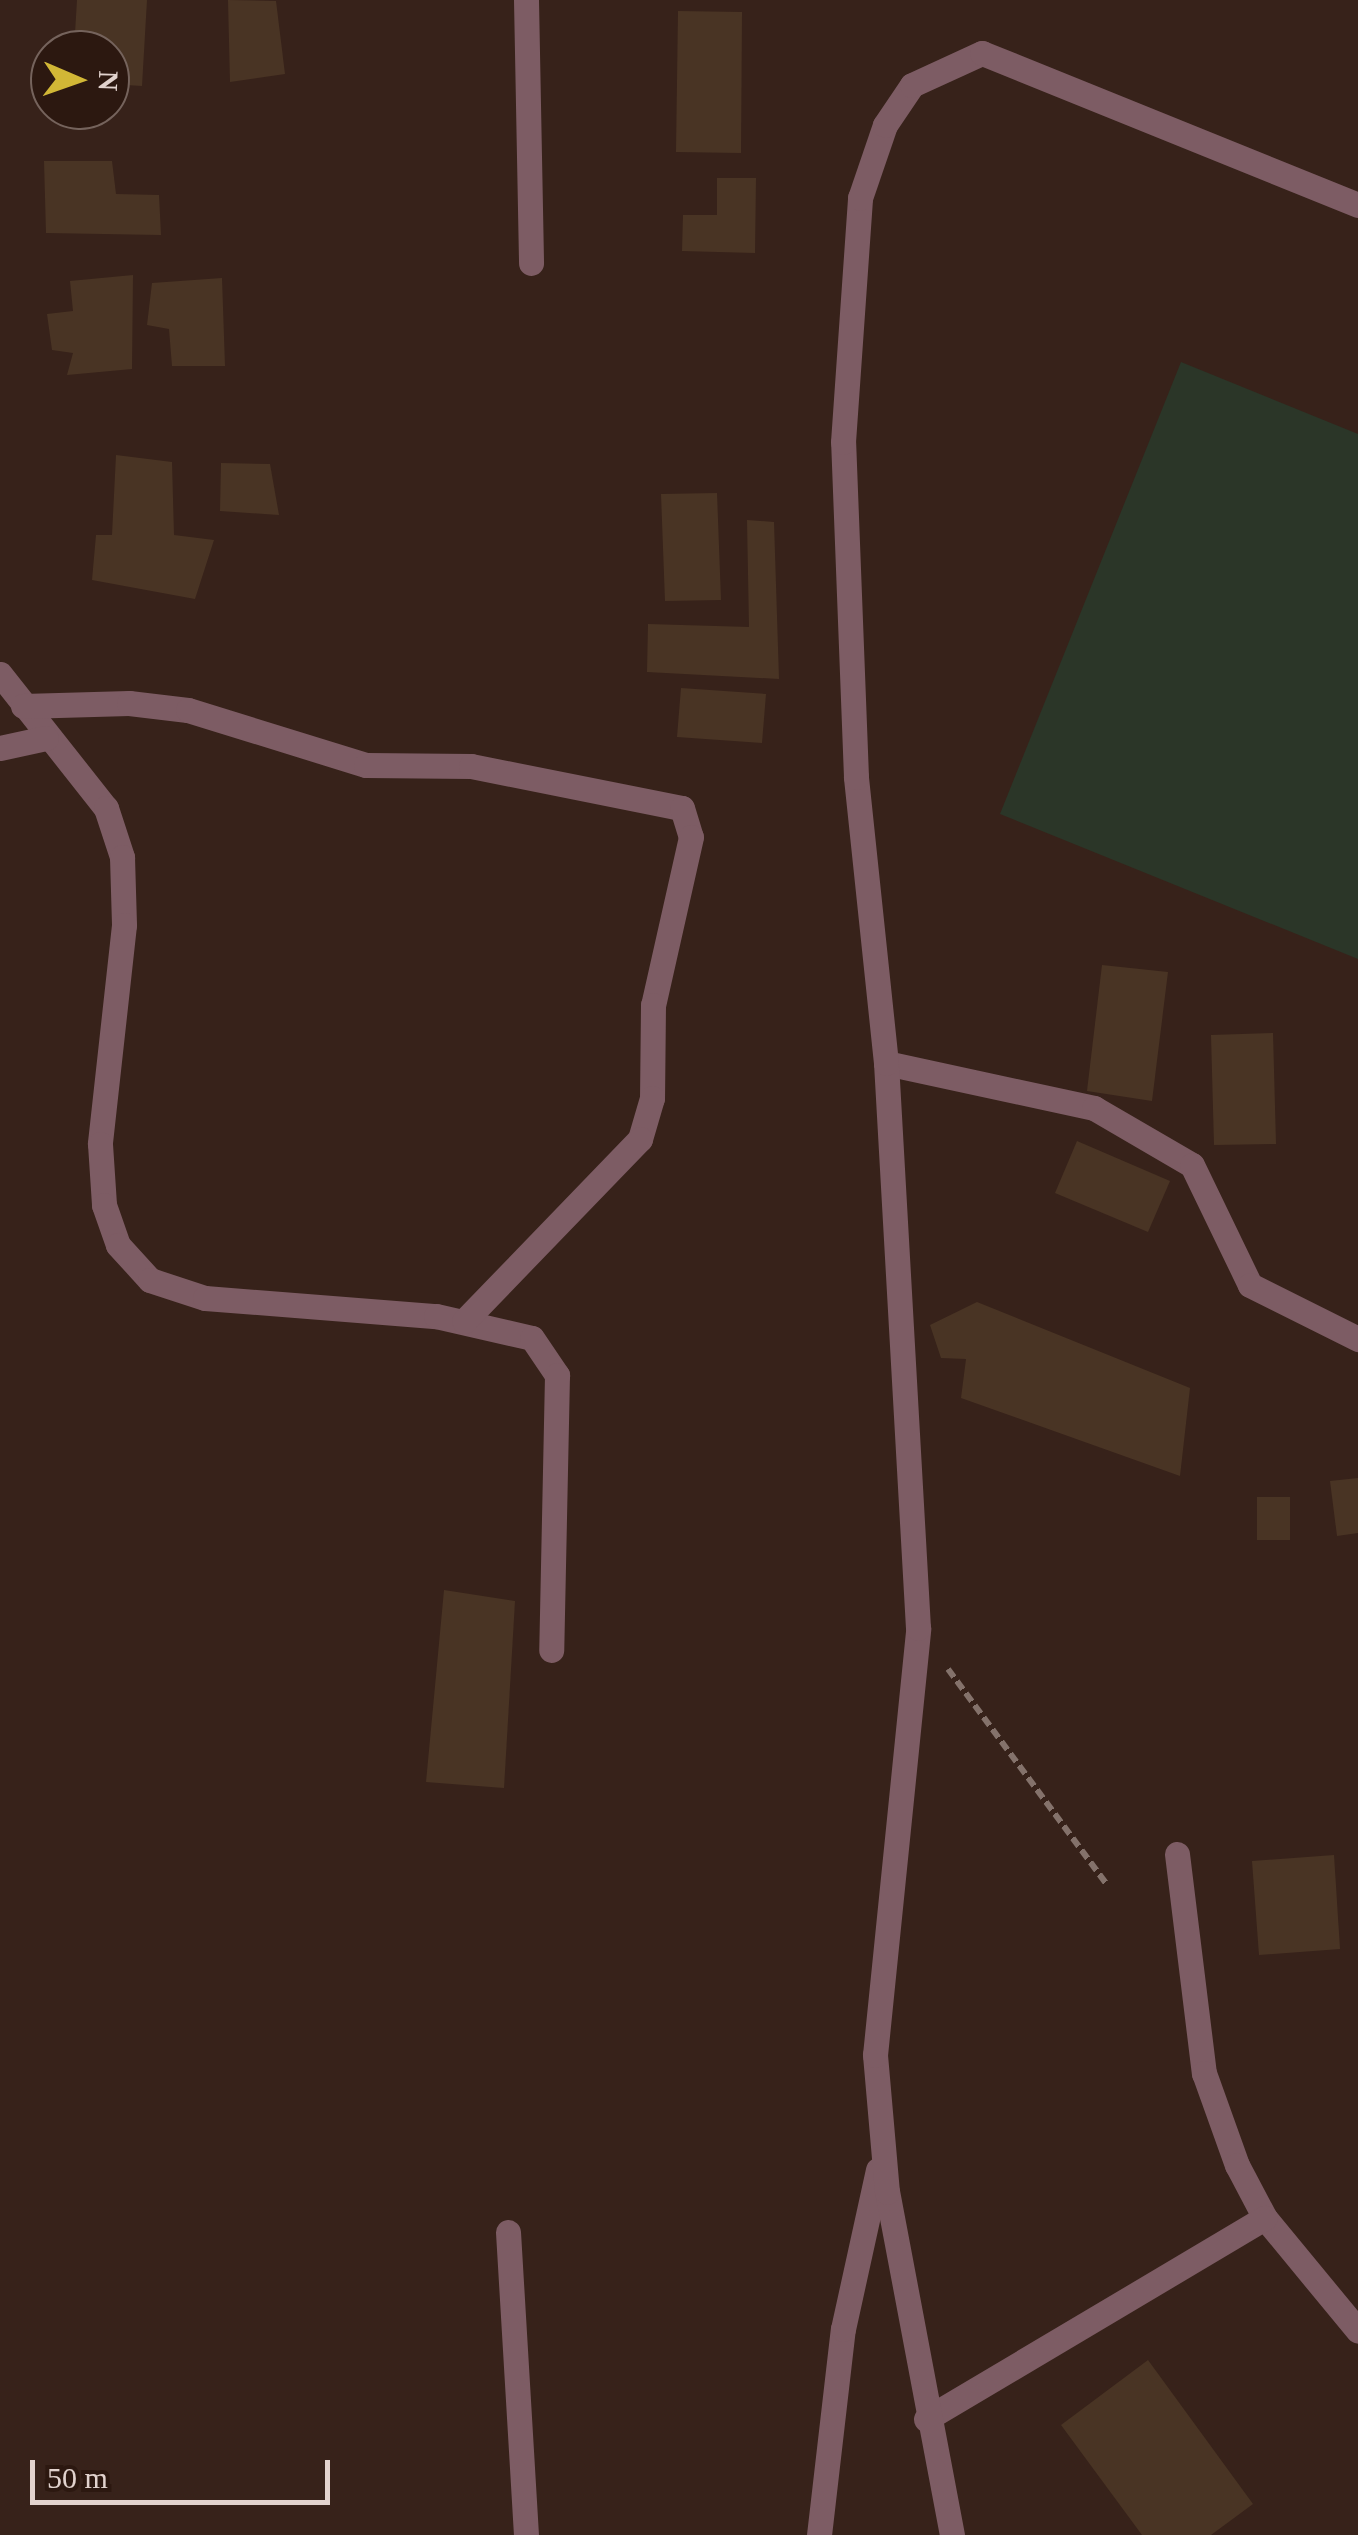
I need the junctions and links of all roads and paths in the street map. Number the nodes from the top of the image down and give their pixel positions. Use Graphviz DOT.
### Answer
graph roads {
  1 [pos="526,0"];
  2 [pos="1358,205"];
  3 [pos="530,263"];
  4 [pos="0,674"];
  5 [pos="23,706"];
  6 [pos="46,738"];
  7 [pos="0,748"];
  8 [pos="886,1063"];
  9 [pos="464,1320"];
  10 [pos="1358,1340"];
  11 [pos="918,1628"];
  12 [pos="551,1650"];
  13 [pos="1177,1854"];
  14 [pos="1106,1883"];
  15 [pos="884,2145"];
  16 [pos="1264,2218"];
  17 [pos="508,2232"];
  18 [pos="1358,2331"];
  19 [pos="926,2419"];
  20 [pos="526,2535"];
  21 [pos="819,2535"];
  22 [pos="952,2535"];
  1 -- 3 [label="street"];
  2 -- 8 [label="street"];
  4 -- 5 [label="street"];
  5 -- 6 [label="street"];
  5 -- 9 [label="street"];
  6 -- 7 [label="street"];
  6 -- 9 [label="street"];
  8 -- 10 [label="street"];
  8 -- 11 [label="street"];
  9 -- 12 [label="street"];
  11 -- 14 [label="path"];
  11 -- 15 [label="street"];
  13 -- 16 [label="street"];
  15 -- 19 [label="street"];
  15 -- 21 [label="street"];
  16 -- 18 [label="street"];
  16 -- 19 [label="street"];
  17 -- 20 [label="street"];
  19 -- 22 [label="street"];
}
